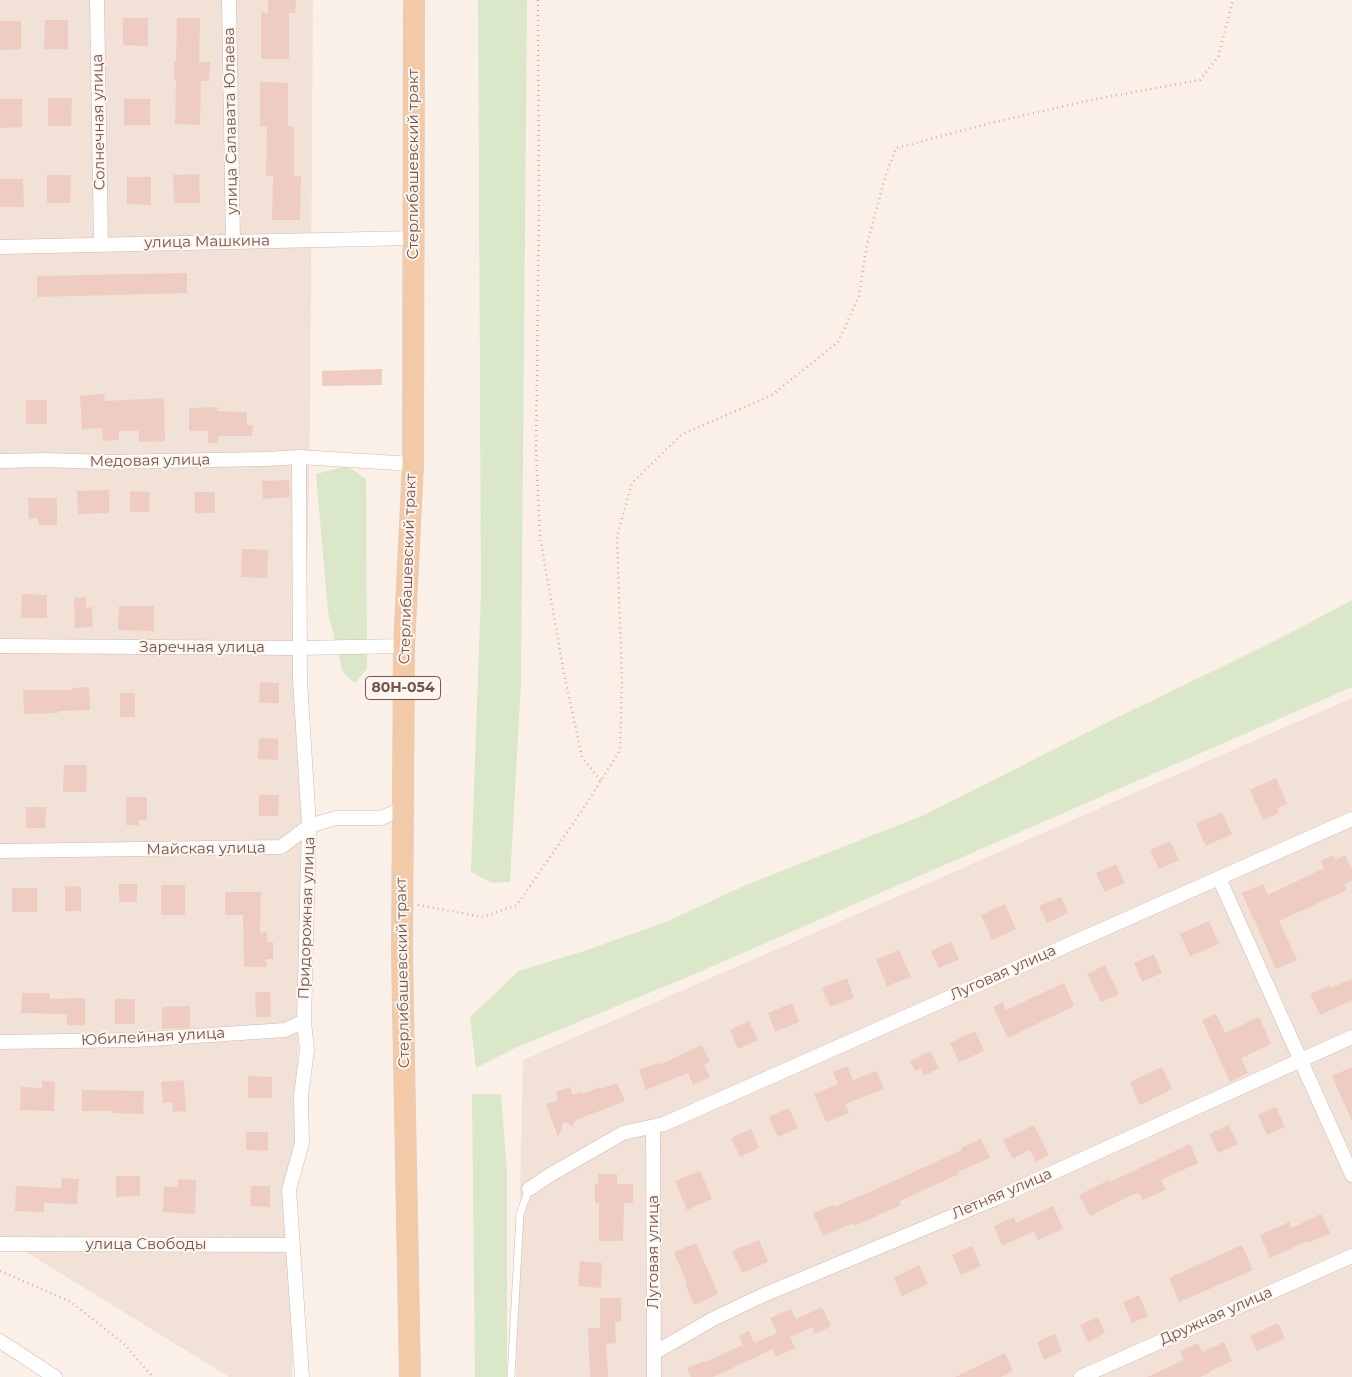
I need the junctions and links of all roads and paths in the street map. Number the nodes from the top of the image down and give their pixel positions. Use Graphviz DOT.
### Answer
graph roads {
  1 [pos="96,0"];
  2 [pos="229,0"];
  3 [pos="414,0"];
  4 [pos="538,0"];
  5 [pos="1233,0"];
  6 [pos="413,238"];
  7 [pos="233,242"];
  8 [pos="101,245"];
  9 [pos="0,247"];
  10 [pos="299,457"];
  11 [pos="0,461"];
  12 [pos="412,464"];
  13 [pos="0,646"];
  14 [pos="404,646"];
  15 [pos="300,648"];
  16 [pos="601,781"];
  17 [pos="402,809"];
  18 [pos="1352,818"];
  19 [pos="309,826"];
  20 [pos="0,851"];
  21 [pos="1219,878"];
  22 [pos="402,902"];
  23 [pos="304,1021"];
  24 [pos="1352,1037"];
  25 [pos="0,1042"];
  26 [pos="1300,1060"];
  27 [pos="653,1128"];
  28 [pos="1352,1175"];
  29 [pos="529,1189"];
  30 [pos="0,1244"];
  31 [pos="293,1245"];
  32 [pos="1352,1256"];
  33 [pos="0,1271"];
  34 [pos="0,1341"];
  35 [pos="654,1353"];
  36 [pos="55,1377"];
  37 [pos="153,1377"];
  38 [pos="302,1377"];
  39 [pos="410,1377"];
  40 [pos="511,1377"];
  41 [pos="654,1377"];
  42 [pos="1081,1377"];
  1 -- 8 [label="street, Солнечная улица"];
  2 -- 7 [label="street, улица Салавата Юлаева"];
  3 -- 6 [label="main road, Стерлибашевский тракт / 80Н-054"];
  4 -- 16 [label="path"];
  5 -- 16 [label="path"];
  6 -- 7 [label="street, улица Машкина"];
  6 -- 12 [label="main road, Стерлибашевский тракт / 80Н-054"];
  7 -- 8 [label="street, улица Машкина"];
  8 -- 9 [label="street, улица Машкина"];
  10 -- 11 [label="street, Медовая улица"];
  10 -- 12 [label="street, Медовая улица"];
  10 -- 15 [label="street, Придорожная улица"];
  12 -- 14 [label="main road, Стерлибашевский тракт / 80Н-054"];
  13 -- 15 [label="street, Заречная улица"];
  14 -- 15 [label="street, Заречная улица"];
  14 -- 17 [label="main road, Стерлибашевский тракт / 80Н-054"];
  15 -- 19 [label="street, Придорожная улица"];
  16 -- 22 [label="path"];
  17 -- 19 [label="street, Майская улица"];
  17 -- 22 [label="main road, Стерлибашевский тракт / 80Н-054"];
  18 -- 21 [label="street, Луговая улица"];
  19 -- 20 [label="street, Майская улица"];
  19 -- 23 [label="street, Придорожная улица"];
  21 -- 26 [label="street"];
  21 -- 27 [label="street, Луговая улица"];
  22 -- 39 [label="main road, Стерлибашевский тракт / 80Н-054"];
  23 -- 25 [label="street, Юбилейная улица"];
  23 -- 31 [label="street, Придорожная улица"];
  24 -- 26 [label="street, Летняя улица"];
  26 -- 28 [label="street"];
  26 -- 35 [label="street, Летняя улица"];
  27 -- 29 [label="street, Луговая улица"];
  27 -- 35 [label="street, Луговая улица"];
  29 -- 40 [label="lane"];
  30 -- 31 [label="street, улица Свободы"];
  31 -- 38 [label="street, Придорожная улица"];
  32 -- 42 [label="street, Дружная улица"];
  33 -- 37 [label="path"];
  34 -- 36 [label="street"];
  35 -- 41 [label="street, Луговая улица"];
}
